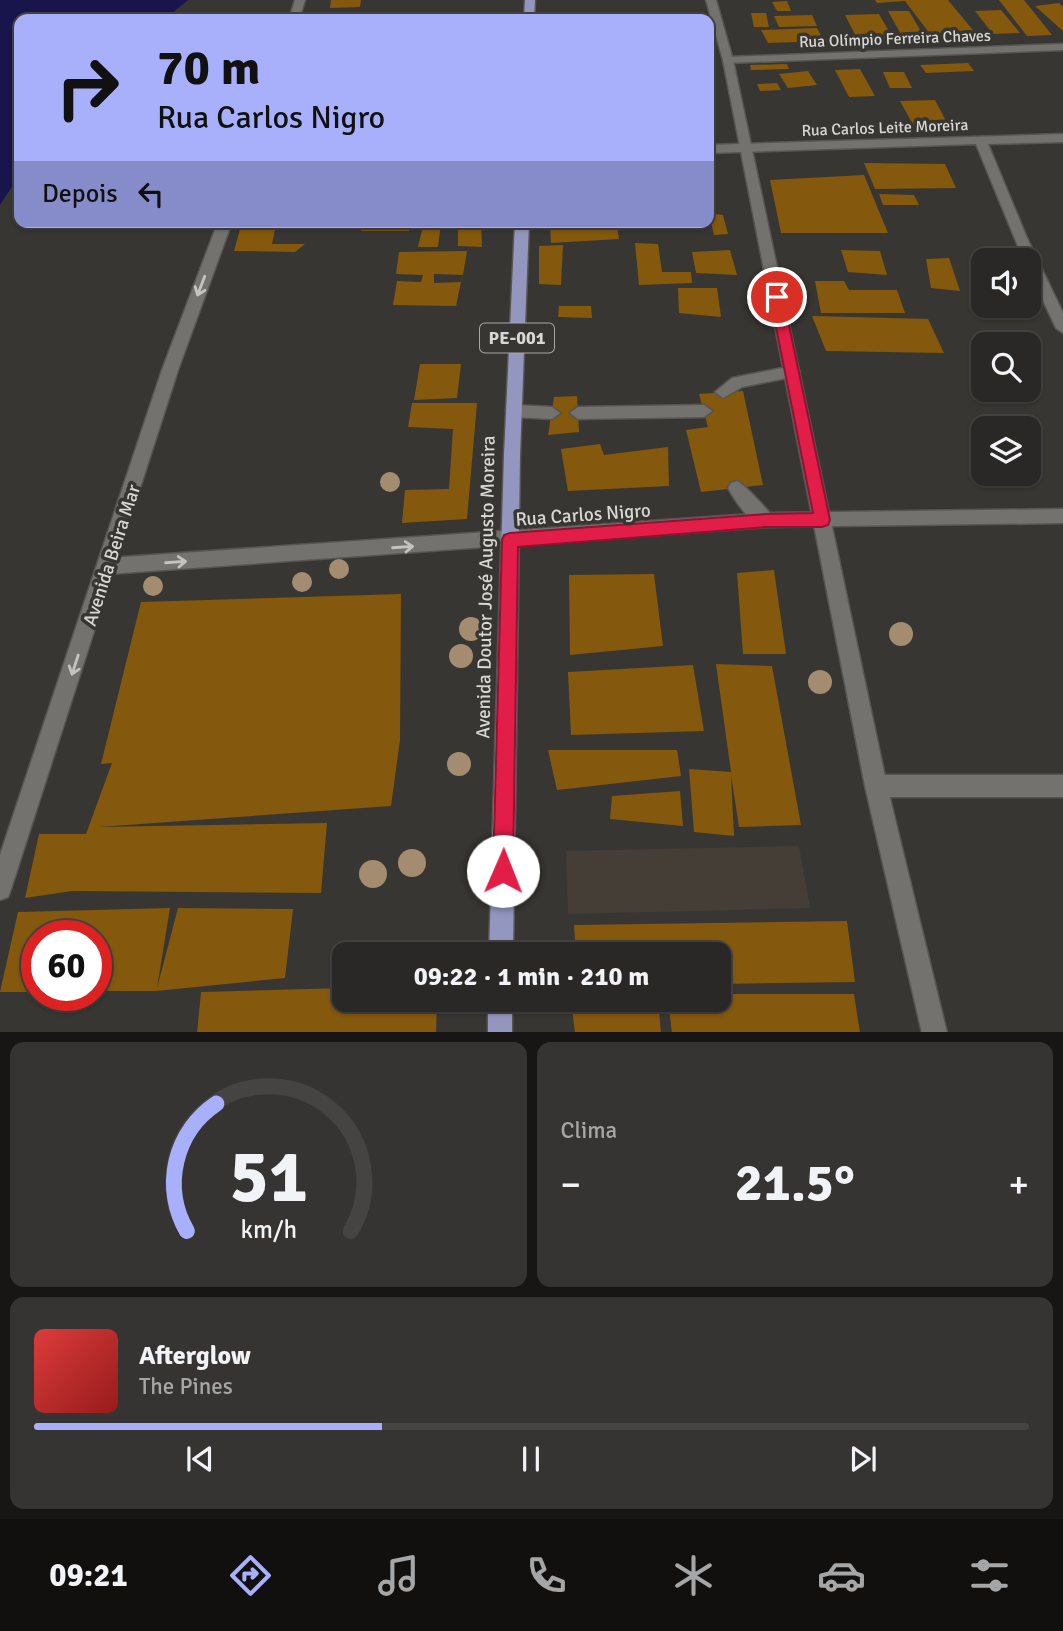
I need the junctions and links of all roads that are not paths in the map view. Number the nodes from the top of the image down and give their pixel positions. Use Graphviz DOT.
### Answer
graph roads {
  1 [pos="710,0"];
  2 [pos="1063,47"];
  3 [pos="728,60"];
  4 [pos="1063,138"];
  5 [pos="980,140"];
  6 [pos="746,148"];
  7 [pos="714,149"];
  8 [pos="223,228"];
  9 [pos="522,228"];
  10 [pos="1063,328"];
  11 [pos="792,372"];
  12 [pos="723,392"];
  13 [pos="514,411"];
  14 [pos="704,411"];
  15 [pos="552,413"];
  16 [pos="578,413"];
  17 [pos="737,488"];
  18 [pos="1063,516"];
  19 [pos="766,520"];
  20 [pos="822,520"];
  21 [pos="510,540"];
  22 [pos="108,566"];
  23 [pos="876,786"];
  24 [pos="1063,786"];
  25 [pos="0,889"];
  26 [pos="501,942"];
  27 [pos="500,1012"];
  28 [pos="500,1032"];
  29 [pos="934,1032"];
  1 -- 3 [label="street"];
  2 -- 3 [label="street, Rua Olímpio Ferreira Chaves"];
  3 -- 6 [label="street"];
  4 -- 5 [label="street, Rua Carlos Leite Moreira"];
  5 -- 6 [label="street, Rua Carlos Leite Moreira"];
  5 -- 10 [label="street"];
  6 -- 7 [label="street, Rua Carlos Leite Moreira"];
  6 -- 11 [label="street"];
  8 -- 22 [label="street, Avenida Beira Mar, one-way"];
  9 -- 13 [label="main road, Avenida Doutor José Augusto Moreira / PE-001"];
  11 -- 12 [label="street"];
  11 -- 20 [label="street"];
  13 -- 15 [label="street"];
  13 -- 21 [label="main road, Avenida Doutor José Augusto Moreira / PE-001"];
  14 -- 16 [label="street"];
  17 -- 19 [label="street"];
  18 -- 20 [label="street, Rua Carlos Nigro"];
  19 -- 20 [label="street, Rua Carlos Nigro"];
  19 -- 21 [label="street, Rua Carlos Nigro"];
  20 -- 23 [label="street"];
  22 -- 21 [label="street, Rua Carlos Nigro, one-way"];
  21 -- 26 [label="main road, Avenida Doutor José Augusto Moreira / PE-001"];
  22 -- 25 [label="street, Avenida Beira Mar, one-way"];
  23 -- 24 [label="street"];
  23 -- 29 [label="street"];
  27 -- 28 [label="main road"];
}
